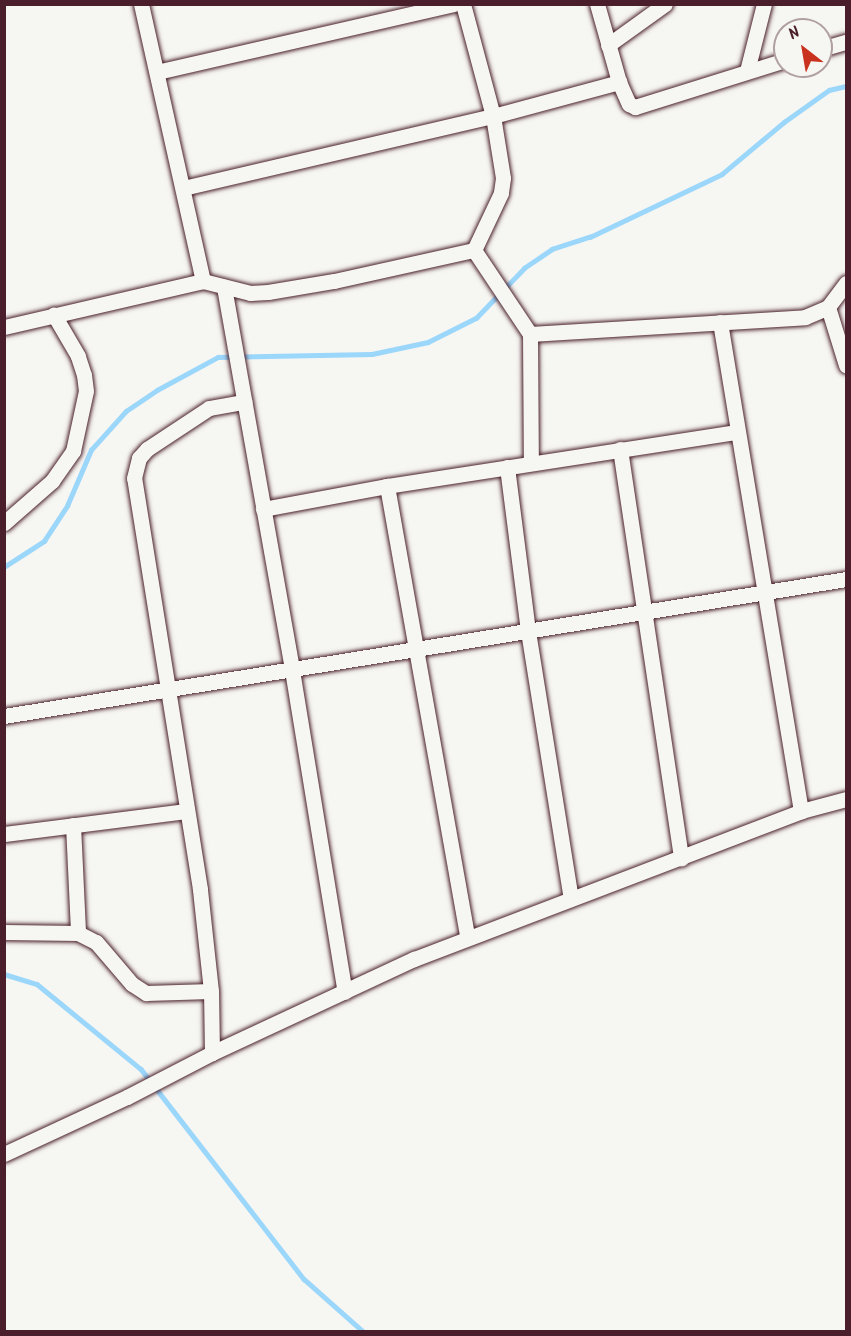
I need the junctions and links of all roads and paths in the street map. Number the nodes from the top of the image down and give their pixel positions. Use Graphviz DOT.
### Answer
graph roads {
  1 [pos="141,4"];
  2 [pos="453,4"];
  3 [pos="463,4"];
  4 [pos="597,4"];
  5 [pos="665,4"];
  6 [pos="764,4"];
  7 [pos="608,45"];
  8 [pos="773,63"];
  9 [pos="747,71"];
  10 [pos="157,72"];
  11 [pos="619,82"];
  12 [pos="493,116"];
  13 [pos="183,188"];
  14 [pos="474,250"];
  15 [pos="203,281"];
  16 [pos="846,283"];
  17 [pos="224,287"];
  18 [pos="828,307"];
  19 [pos="54,315"];
  20 [pos="720,322"];
  21 [pos="4,327"];
  22 [pos="530,334"];
  23 [pos="846,365"];
  24 [pos="244,402"];
  25 [pos="736,432"];
  26 [pos="620,449"];
  27 [pos="531,462"];
  28 [pos="507,467"];
  29 [pos="387,486"];
  30 [pos="263,509"];
  31 [pos="4,524"];
  32 [pos="846,579"];
  33 [pos="764,591"];
  34 [pos="644,611"];
  35 [pos="528,632"];
  36 [pos="417,650"];
  37 [pos="292,670"];
  38 [pos="168,688"];
  39 [pos="4,716"];
  40 [pos="846,799"];
  41 [pos="187,811"];
  42 [pos="801,811"];
  43 [pos="73,825"];
  44 [pos="4,834"];
  45 [pos="681,858"];
  46 [pos="571,898"];
  47 [pos="4,932"];
  48 [pos="78,933"];
  49 [pos="467,937"];
  50 [pos="211,991"];
  51 [pos="345,992"];
  52 [pos="212,1053"];
  53 [pos="4,1154"];
  1 -- 10 [label="street"];
  2 -- 10 [label="street"];
  3 -- 12 [label="street"];
  4 -- 7 [label="street"];
  5 -- 7 [label="street"];
  6 -- 9 [label="street"];
  7 -- 11 [label="street"];
  8 -- 9 [label="street"];
  9 -- 11 [label="street"];
  10 -- 13 [label="street"];
  11 -- 12 [label="street"];
  12 -- 13 [label="street"];
  12 -- 14 [label="street"];
  13 -- 15 [label="street"];
  14 -- 17 [label="street"];
  14 -- 22 [label="street"];
  15 -- 17 [label="street"];
  15 -- 19 [label="street"];
  16 -- 18 [label="street"];
  17 -- 24 [label="street"];
  18 -- 20 [label="street"];
  18 -- 23 [label="street"];
  19 -- 21 [label="street"];
  19 -- 31 [label="street"];
  20 -- 22 [label="street"];
  20 -- 25 [label="street"];
  22 -- 27 [label="street"];
  24 -- 30 [label="street"];
  24 -- 38 [label="street"];
  25 -- 26 [label="street"];
  25 -- 33 [label="street"];
  26 -- 27 [label="street"];
  26 -- 34 [label="street"];
  27 -- 28 [label="street"];
  28 -- 29 [label="street"];
  28 -- 35 [label="street"];
  29 -- 30 [label="street"];
  29 -- 36 [label="street"];
  30 -- 37 [label="street"];
  32 -- 33 [label="street"];
  33 -- 34 [label="street"];
  33 -- 42 [label="street"];
  34 -- 35 [label="street"];
  34 -- 45 [label="street"];
  35 -- 36 [label="street"];
  35 -- 46 [label="street"];
  36 -- 37 [label="street"];
  36 -- 49 [label="street"];
  37 -- 38 [label="street"];
  37 -- 51 [label="street"];
  38 -- 39 [label="street"];
  38 -- 41 [label="street"];
  40 -- 42 [label="street"];
  41 -- 43 [label="street"];
  41 -- 50 [label="street"];
  42 -- 45 [label="street"];
  43 -- 44 [label="street"];
  43 -- 48 [label="street"];
  45 -- 46 [label="street"];
  46 -- 49 [label="street"];
  47 -- 48 [label="street"];
  48 -- 50 [label="street"];
  49 -- 51 [label="street"];
  50 -- 52 [label="street"];
  51 -- 52 [label="street"];
  52 -- 53 [label="street"];
}
